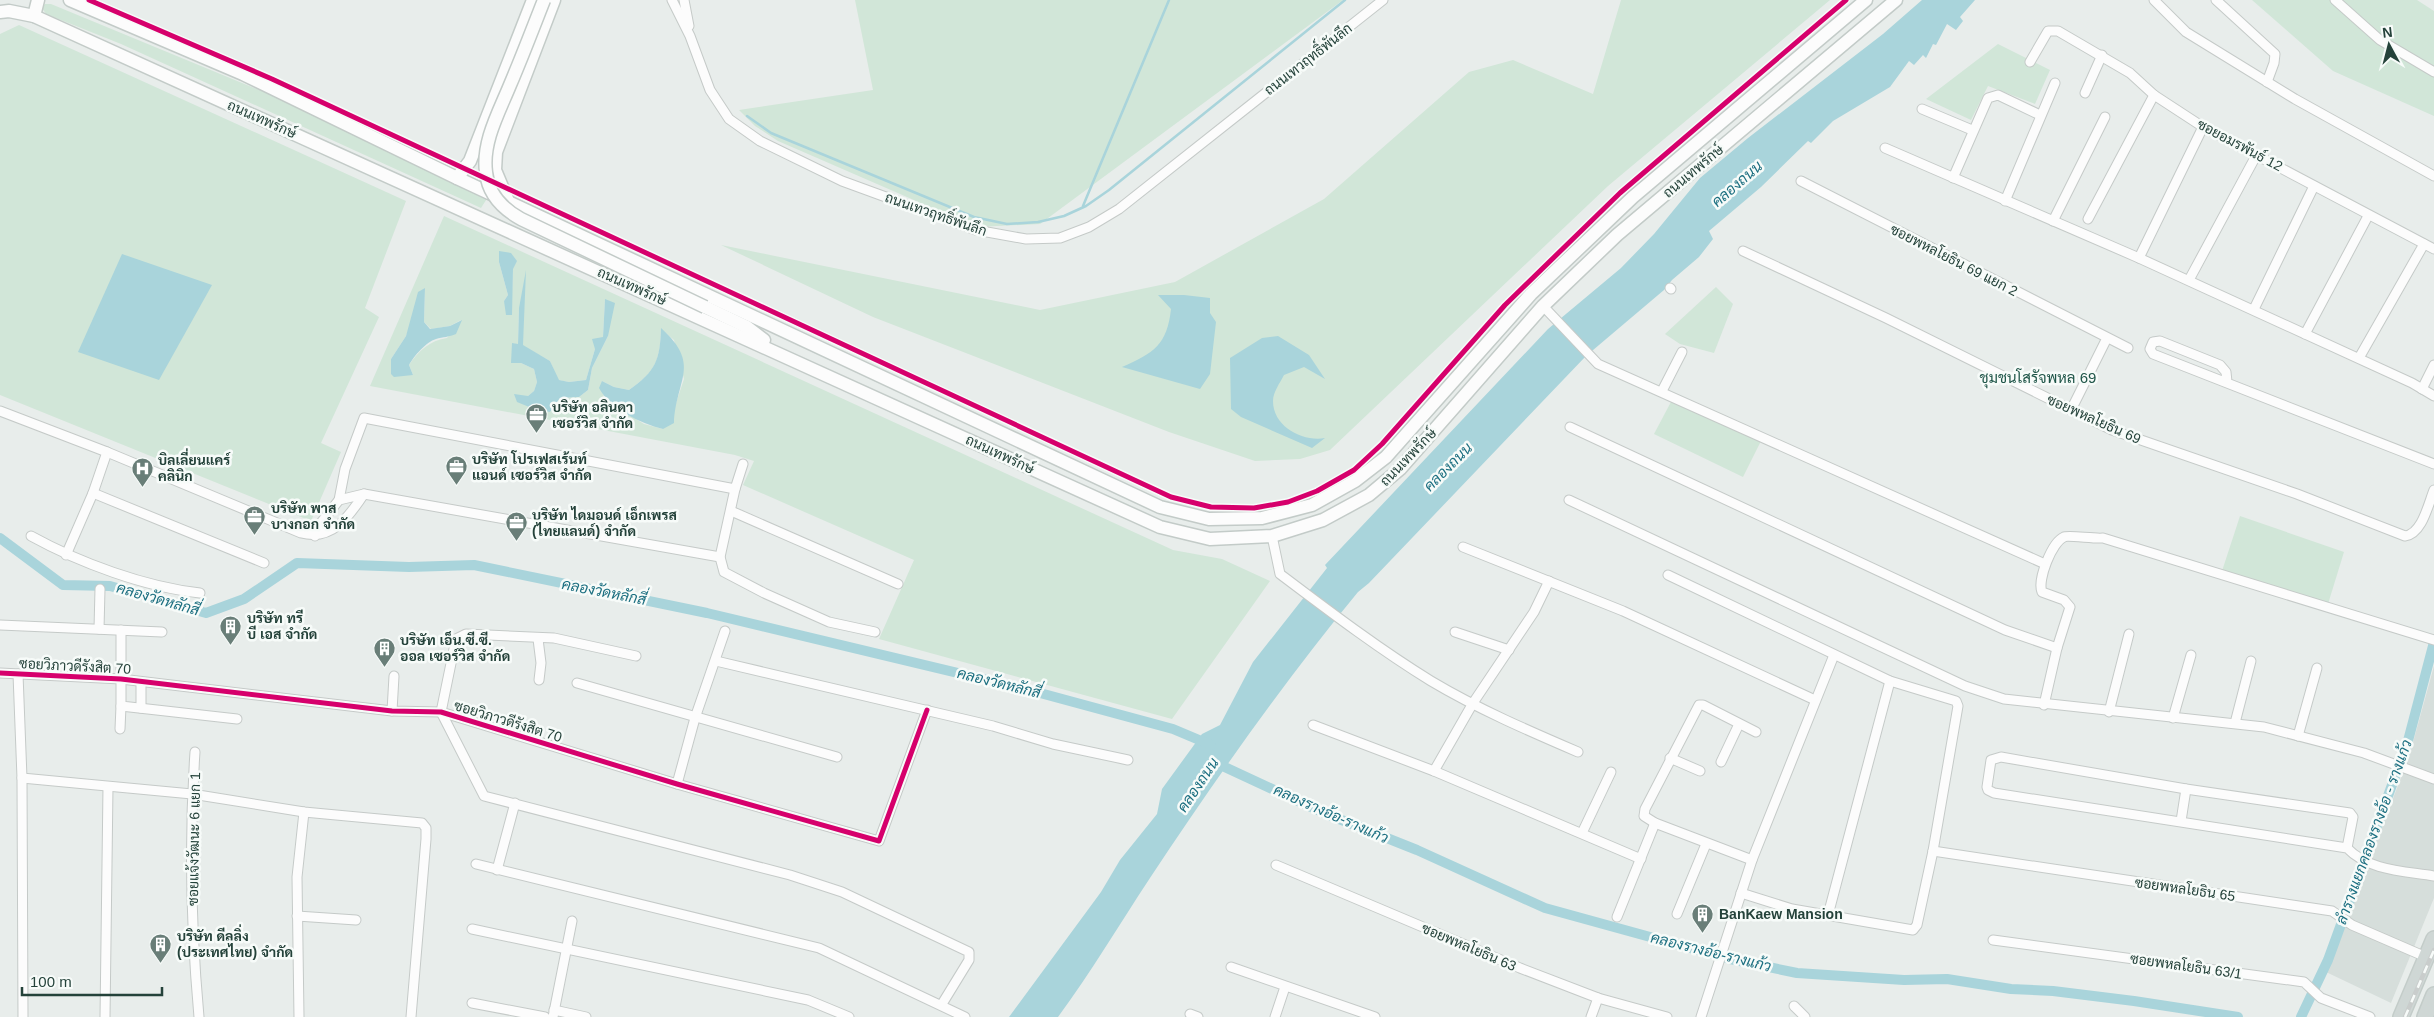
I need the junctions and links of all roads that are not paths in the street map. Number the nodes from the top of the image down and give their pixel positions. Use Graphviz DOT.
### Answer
graph roads {
  1 [pos="38,0"];
  2 [pos="70,0"];
  3 [pos="534,0"];
  4 [pos="544,0"];
  5 [pos="554,0"];
  6 [pos="672,0"];
  7 [pos="684,0"];
  8 [pos="1383,0"];
  9 [pos="1866,0"];
  10 [pos="1895,0"];
  11 [pos="2154,0"];
  12 [pos="2216,0"];
  13 [pos="2335,0"];
  14 [pos="0,12"];
  15 [pos="34,16"];
  16 [pos="690,36"];
  17 [pos="2102,55"];
  18 [pos="2030,62"];
  19 [pos="2434,72"];
  20 [pos="2267,82"];
  21 [pos="2055,83"];
  22 [pos="2085,93"];
  23 [pos="2154,95"];
  24 [pos="1922,109"];
  25 [pos="2040,115"];
  26 [pos="2105,117"];
  27 [pos="2203,127"];
  28 [pos="1972,130"];
  29 [pos="1885,148"];
  30 [pos="475,149"];
  31 [pos="496,152"];
  32 [pos="2256,154"];
  33 [pos="2434,176"];
  34 [pos="457,178"];
  35 [pos="1953,178"];
  36 [pos="1801,181"];
  37 [pos="2314,186"];
  38 [pos="508,201"];
  39 [pos="2005,201"];
  40 [pos="2368,216"];
  41 [pos="2088,219"];
  42 [pos="2053,221"];
  43 [pos="2424,244"];
  44 [pos="2434,249"];
  45 [pos="1742,251"];
  46 [pos="2139,258"];
  47 [pos="2188,280"];
  48 [pos="1543,306"];
  49 [pos="2254,309"];
  50 [pos="2305,334"];
  51 [pos="2107,338"];
  52 [pos="2128,348"];
  53 [pos="1682,352"];
  54 [pos="784,355"];
  55 [pos="2359,358"];
  56 [pos="2434,365"];
  57 [pos="2227,382"];
  58 [pos="2422,389"];
  59 [pos="1662,391"];
  60 [pos="2434,396"];
  61 [pos="2071,410"];
  62 [pos="0,411"];
  63 [pos="1570,427"];
  64 [pos="107,452"];
  65 [pos="743,464"];
  66 [pos="2434,464"];
  67 [pos="735,489"];
  68 [pos="2434,490"];
  69 [pos="93,493"];
  70 [pos="364,494"];
  71 [pos="339,500"];
  72 [pos="1568,500"];
  73 [pos="731,511"];
  74 [pos="31,536"];
  75 [pos="315,536"];
  76 [pos="1272,536"];
  77 [pos="1463,547"];
  78 [pos="66,555"];
  79 [pos="720,557"];
  80 [pos="264,563"];
  81 [pos="2045,564"];
  82 [pos="1668,575"];
  83 [pos="1549,581"];
  84 [pos="898,584"];
  85 [pos="100,588"];
  86 [pos="200,592"];
  87 [pos="0,625"];
  88 [pos="99,629"];
  89 [pos="121,630"];
  90 [pos="725,631"];
  91 [pos="162,632"];
  92 [pos="875,632"];
  93 [pos="1455,632"];
  94 [pos="2129,634"];
  95 [pos="538,639"];
  96 [pos="2432,639"];
  97 [pos="2057,648"];
  98 [pos="1509,650"];
  99 [pos="1834,655"];
  100 [pos="2191,655"];
  101 [pos="636,656"];
  102 [pos="716,661"];
  103 [pos="2251,661"];
  104 [pos="2317,668"];
  105 [pos="0,674"];
  106 [pos="18,674"];
  107 [pos="394,676"];
  108 [pos="120,679"];
  109 [pos="539,680"];
  110 [pos="1890,681"];
  111 [pos="142,682"];
  112 [pos="578,683"];
  113 [pos="1815,700"];
  114 [pos="1473,703"];
  115 [pos="2044,705"];
  116 [pos="121,706"];
  117 [pos="141,708"];
  118 [pos="927,710"];
  119 [pos="392,711"];
  120 [pos="441,712"];
  121 [pos="2109,712"];
  122 [pos="695,718"];
  123 [pos="2173,718"];
  124 [pos="237,719"];
  125 [pos="2235,723"];
  126 [pos="1739,724"];
  127 [pos="1312,725"];
  128 [pos="120,729"];
  129 [pos="1756,732"];
  130 [pos="2298,736"];
  131 [pos="195,752"];
  132 [pos="1578,752"];
  133 [pos="836,757"];
  134 [pos="1670,758"];
  135 [pos="1128,760"];
  136 [pos="1721,762"];
  137 [pos="1434,771"];
  138 [pos="1700,771"];
  139 [pos="1611,772"];
  140 [pos="22,778"];
  141 [pos="2434,778"];
  142 [pos="677,784"];
  143 [pos="108,787"];
  144 [pos="2186,789"];
  145 [pos="192,794"];
  146 [pos="515,803"];
  147 [pos="304,812"];
  148 [pos="2182,821"];
  149 [pos="1655,823"];
  150 [pos="1582,833"];
  151 [pos="1706,844"];
  152 [pos="2347,848"];
  153 [pos="1933,851"];
  154 [pos="1641,858"];
  155 [pos="1752,860"];
  156 [pos="476,864"];
  157 [pos="1276,865"];
  158 [pos="497,870"];
  159 [pos="2434,876"];
  160 [pos="1741,893"];
  161 [pos="1678,914"];
  162 [pos="1828,915"];
  163 [pos="297,916"];
  164 [pos="1617,918"];
  165 [pos="356,920"];
  166 [pos="572,921"];
  167 [pos="472,928"];
  168 [pos="2434,939"];
  169 [pos="1993,940"];
  170 [pos="567,949"];
  171 [pos="2426,957"];
  172 [pos="1232,967"];
  173 [pos="1285,987"];
  174 [pos="2434,995"];
  175 [pos="1598,998"];
  176 [pos="472,1003"];
  177 [pos="942,1004"];
  178 [pos="1794,1006"];
  179 [pos="554,1014"];
  180 [pos="2428,1015"];
  181 [pos="23,1017"];
  182 [pos="105,1017"];
  183 [pos="199,1017"];
  184 [pos="299,1017"];
  185 [pos="411,1017"];
  186 [pos="544,1017"];
  187 [pos="586,1017"];
  188 [pos="849,1017"];
  189 [pos="965,1017"];
  190 [pos="1274,1017"];
  191 [pos="1375,1017"];
  192 [pos="1591,1017"];
  193 [pos="1667,1017"];
  194 [pos="1701,1017"];
  195 [pos="1805,1017"];
  196 [pos="2370,1017"];
  197 [pos="2401,1017"];
  1 -- 15 [label="main road"];
  2 -- 34 [label="main road, ถนนเทพรักษ์"];
  3 -- 30 [label="main road"];
  4 -- 54 [label="main road, bridge"];
  5 -- 31 [label="main road"];
  6 -- 16 [label="street, ถนนเทวฤทธิ์พันลึก"];
  7 -- 16 [label="street, ถนนเทวฤทธิ์พันลึก"];
  8 -- 16 [label="street, ถนนเทวฤทธิ์พันลึก"];
  9 -- 38 [label="main road, ถนนเทพรักษ์"];
  10 -- 48 [label="main road, ถนนเทพรักษ์"];
  11 -- 20 [label="street"];
  12 -- 20 [label="street"];
  13 -- 19 [label="street"];
  14 -- 15 [label="main road, ถนนเทพรักษ์"];
  15 -- 54 [label="main road, ถนนเทพรักษ์"];
  17 -- 18 [label="street, ซอยอมรพันธ์ 12"];
  17 -- 22 [label="street"];
  17 -- 23 [label="street, ซอยอมรพันธ์ 12"];
  20 -- 33 [label="street"];
  21 -- 25 [label="street"];
  23 -- 27 [label="street, ซอยอมรพันธ์ 12"];
  23 -- 41 [label="street"];
  24 -- 28 [label="street"];
  25 -- 28 [label="street"];
  25 -- 39 [label="street"];
  26 -- 42 [label="street"];
  27 -- 32 [label="street, ซอยอมรพันธ์ 12"];
  27 -- 46 [label="street"];
  28 -- 35 [label="street"];
  29 -- 35 [label="street"];
  30 -- 31 [label="main road"];
  30 -- 34 [label="main road"];
  31 -- 38 [label="main road"];
  32 -- 37 [label="street, ซอยอมรพันธ์ 12"];
  32 -- 47 [label="street"];
  34 -- 38 [label="main road, ถนนเทพรักษ์"];
  35 -- 39 [label="street"];
  36 -- 51 [label="street, ซอยพหลโยธิน 69 แยก 2"];
  37 -- 40 [label="street, ซอยอมรพันธ์ 12"];
  37 -- 49 [label="street"];
  39 -- 42 [label="street"];
  40 -- 43 [label="street, ซอยอมรพันธ์ 12"];
  40 -- 50 [label="street"];
  42 -- 46 [label="street"];
  43 -- 44 [label="street, ซอยอมรพันธ์ 12"];
  43 -- 55 [label="street"];
  45 -- 61 [label="street, ซอยพหลโยธิน 69"];
  46 -- 47 [label="street"];
  47 -- 49 [label="street"];
  48 -- 59 [label="street"];
  48 -- 76 [label="main road, ถนนเทพรักษ์"];
  49 -- 50 [label="street"];
  50 -- 55 [label="street"];
  51 -- 52 [label="street, ซอยพหลโยธิน 69 แยก 2"];
  51 -- 61 [label="street"];
  53 -- 59 [label="street"];
  54 -- 76 [label="main road, ถนนเทพรักษ์"];
  55 -- 58 [label="street"];
  56 -- 58 [label="street"];
  57 -- 57 [label="street"];
  57 -- 66 [label="street"];
  58 -- 60 [label="street"];
  59 -- 81 [label="street"];
  61 -- 68 [label="street, ซอยพหลโยธิน 69"];
  62 -- 64 [label="street"];
  63 -- 97 [label="street"];
  64 -- 69 [label="street"];
  64 -- 75 [label="street"];
  65 -- 67 [label="street"];
  67 -- 71 [label="street"];
  67 -- 73 [label="street"];
  69 -- 78 [label="street"];
  69 -- 80 [label="street"];
  70 -- 71 [label="street"];
  70 -- 75 [label="street"];
  70 -- 79 [label="street"];
  71 -- 75 [label="street"];
  72 -- 115 [label="street"];
  73 -- 79 [label="street"];
  73 -- 84 [label="street"];
  74 -- 78 [label="street"];
  76 -- 114 [label="street"];
  77 -- 83 [label="street"];
  78 -- 86 [label="street"];
  79 -- 92 [label="street"];
  81 -- 96 [label="street"];
  81 -- 97 [label="street"];
  82 -- 99 [label="street"];
  83 -- 98 [label="street"];
  83 -- 113 [label="street"];
  85 -- 88 [label="street"];
  87 -- 88 [label="street"];
  88 -- 89 [label="street"];
  89 -- 91 [label="street"];
  89 -- 108 [label="street"];
  90 -- 102 [label="street"];
  93 -- 98 [label="street"];
  94 -- 121 [label="street"];
  95 -- 101 [label="street"];
  95 -- 109 [label="street"];
  95 -- 120 [label="street"];
  97 -- 115 [label="street"];
  98 -- 114 [label="street"];
  99 -- 110 [label="street"];
  99 -- 113 [label="street"];
  100 -- 123 [label="street"];
  102 -- 118 [label="street"];
  102 -- 122 [label="street"];
  103 -- 125 [label="street"];
  104 -- 130 [label="street"];
  105 -- 106 [label="street, ซอยวิภาวดีรังสิต 70"];
  106 -- 108 [label="street, ซอยวิภาวดีรังสิต 70"];
  106 -- 140 [label="street"];
  107 -- 119 [label="street"];
  108 -- 111 [label="street, ซอยวิภาวดีรังสิต 70"];
  108 -- 116 [label="street"];
  110 -- 153 [label="street"];
  110 -- 162 [label="street"];
  111 -- 117 [label="street"];
  111 -- 119 [label="street, ซอยวิภาวดีรังสิต 70"];
  112 -- 122 [label="street"];
  113 -- 155 [label="street"];
  114 -- 132 [label="street"];
  114 -- 137 [label="street"];
  115 -- 121 [label="street"];
  116 -- 117 [label="street"];
  116 -- 128 [label="street"];
  117 -- 124 [label="street"];
  118 -- 135 [label="street"];
  118 -- 142 [label="street, ซอยวิภาวดีรังสิต 70"];
  119 -- 120 [label="street, ซอยวิภาวดีรังสิต 70"];
  120 -- 142 [label="street, ซอยวิภาวดีรังสิต 70"];
  120 -- 146 [label="street"];
  121 -- 123 [label="street"];
  122 -- 133 [label="street"];
  122 -- 142 [label="street"];
  123 -- 125 [label="street"];
  125 -- 130 [label="street"];
  126 -- 129 [label="street"];
  126 -- 134 [label="street"];
  126 -- 136 [label="street"];
  127 -- 137 [label="street"];
  130 -- 141 [label="street"];
  131 -- 145 [label="street, ซอยแจ้งวัฒนะ 6 แยก 1"];
  134 -- 138 [label="street"];
  134 -- 149 [label="street"];
  137 -- 150 [label="street"];
  139 -- 150 [label="street"];
  140 -- 143 [label="street"];
  140 -- 181 [label="street"];
  143 -- 145 [label="street"];
  143 -- 182 [label="street"];
  144 -- 148 [label="street"];
  144 -- 148 [label="street"];
  144 -- 152 [label="street"];
  145 -- 147 [label="street"];
  145 -- 183 [label="street, ซอยแจ้งวัฒนะ 6 แยก 1"];
  146 -- 158 [label="street"];
  146 -- 177 [label="street"];
  147 -- 163 [label="street"];
  147 -- 185 [label="street"];
  148 -- 152 [label="street"];
  149 -- 151 [label="street"];
  149 -- 154 [label="street"];
  150 -- 154 [label="street"];
  151 -- 155 [label="street"];
  151 -- 161 [label="street"];
  152 -- 159 [label="street"];
  153 -- 162 [label="street"];
  153 -- 171 [label="street, ซอยพหลโยธิน 65"];
  154 -- 164 [label="street"];
  155 -- 160 [label="street"];
  156 -- 158 [label="street"];
  157 -- 175 [label="street, ซอยพหลโยธิน 63"];
  158 -- 177 [label="street"];
  160 -- 162 [label="street"];
  160 -- 194 [label="street"];
  163 -- 165 [label="street"];
  163 -- 184 [label="street"];
  166 -- 170 [label="street"];
  167 -- 170 [label="street"];
  168 -- 171 [label="main road"];
  169 -- 196 [label="street, ซอยพหลโยธิน 63/1"];
  170 -- 179 [label="street"];
  170 -- 188 [label="street"];
  171 -- 197 [label="main road"];
  172 -- 173 [label="street"];
  173 -- 190 [label="street"];
  173 -- 191 [label="street"];
  174 -- 180 [label="main road"];
  175 -- 192 [label="street"];
  175 -- 193 [label="street, ซอยพหลโยธิน 63"];
  176 -- 186 [label="street"];
  177 -- 189 [label="street"];
  178 -- 195 [label="street"];
  179 -- 187 [label="street"];
}
